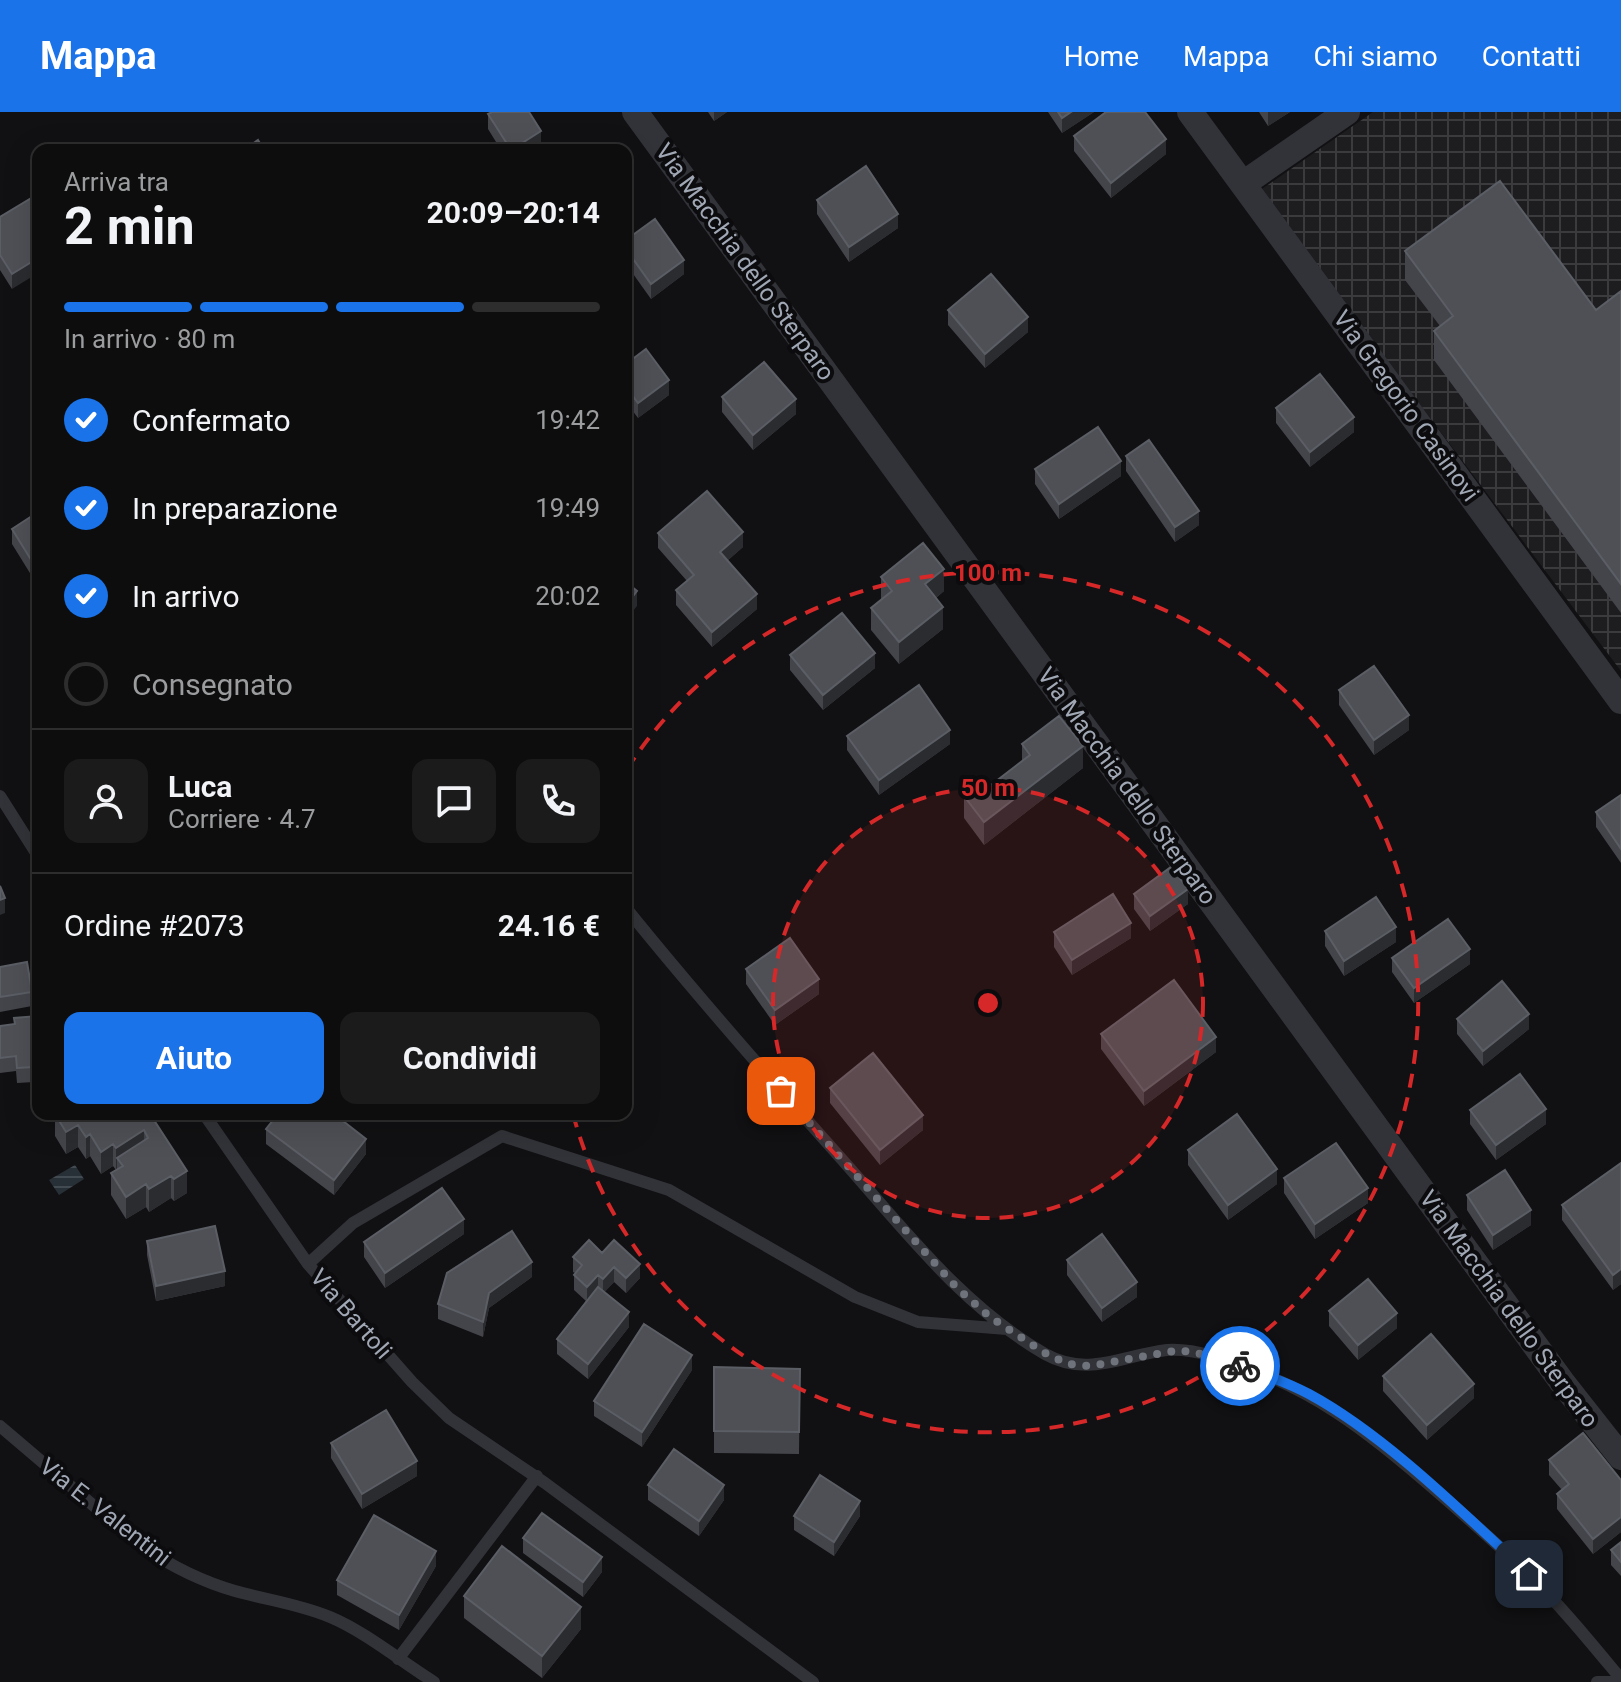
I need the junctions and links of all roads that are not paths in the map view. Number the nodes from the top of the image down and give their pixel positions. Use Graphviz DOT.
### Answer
graph roads {
  1 [pos="635,112"];
  2 [pos="1190,112"];
  3 [pos="1347,112"];
  4 [pos="1243,184"];
  5 [pos="1621,701"];
  6 [pos="0,796"];
  7 [pos="32,847"];
  8 [pos="632,915"];
  9 [pos="208,1120"];
  10 [pos="308,1264"];
  11 [pos="1008,1329"];
  12 [pos="0,1426"];
  13 [pos="1621,1457"];
  14 [pos="537,1476"];
  15 [pos="398,1659"];
  16 [pos="1621,1679"];
  17 [pos="434,1682"];
  18 [pos="813,1682"];
  19 [pos="1597,1682"];
  20 [pos="1616,1682"];
  1 -- 13 [label="street, Via Macchia dello Sterparo"];
  2 -- 4 [label="street, Via Gregorio Casinovi"];
  3 -- 4 [label="street"];
  4 -- 5 [label="street, Via Gregorio Casinovi"];
  6 -- 7 [label="lane"];
  8 -- 11 [label="lane"];
  9 -- 10 [label="lane, Via Bartoli"];
  10 -- 11 [label="lane"];
  10 -- 14 [label="lane, Via Bartoli"];
  11 -- 16 [label="lane"];
  12 -- 15 [label="lane, Via E. Valentini"];
  14 -- 15 [label="lane"];
  14 -- 18 [label="lane, Via Bartoli"];
  15 -- 17 [label="lane, Via E. Valentini"];
  19 -- 20 [label="lane"];
}
